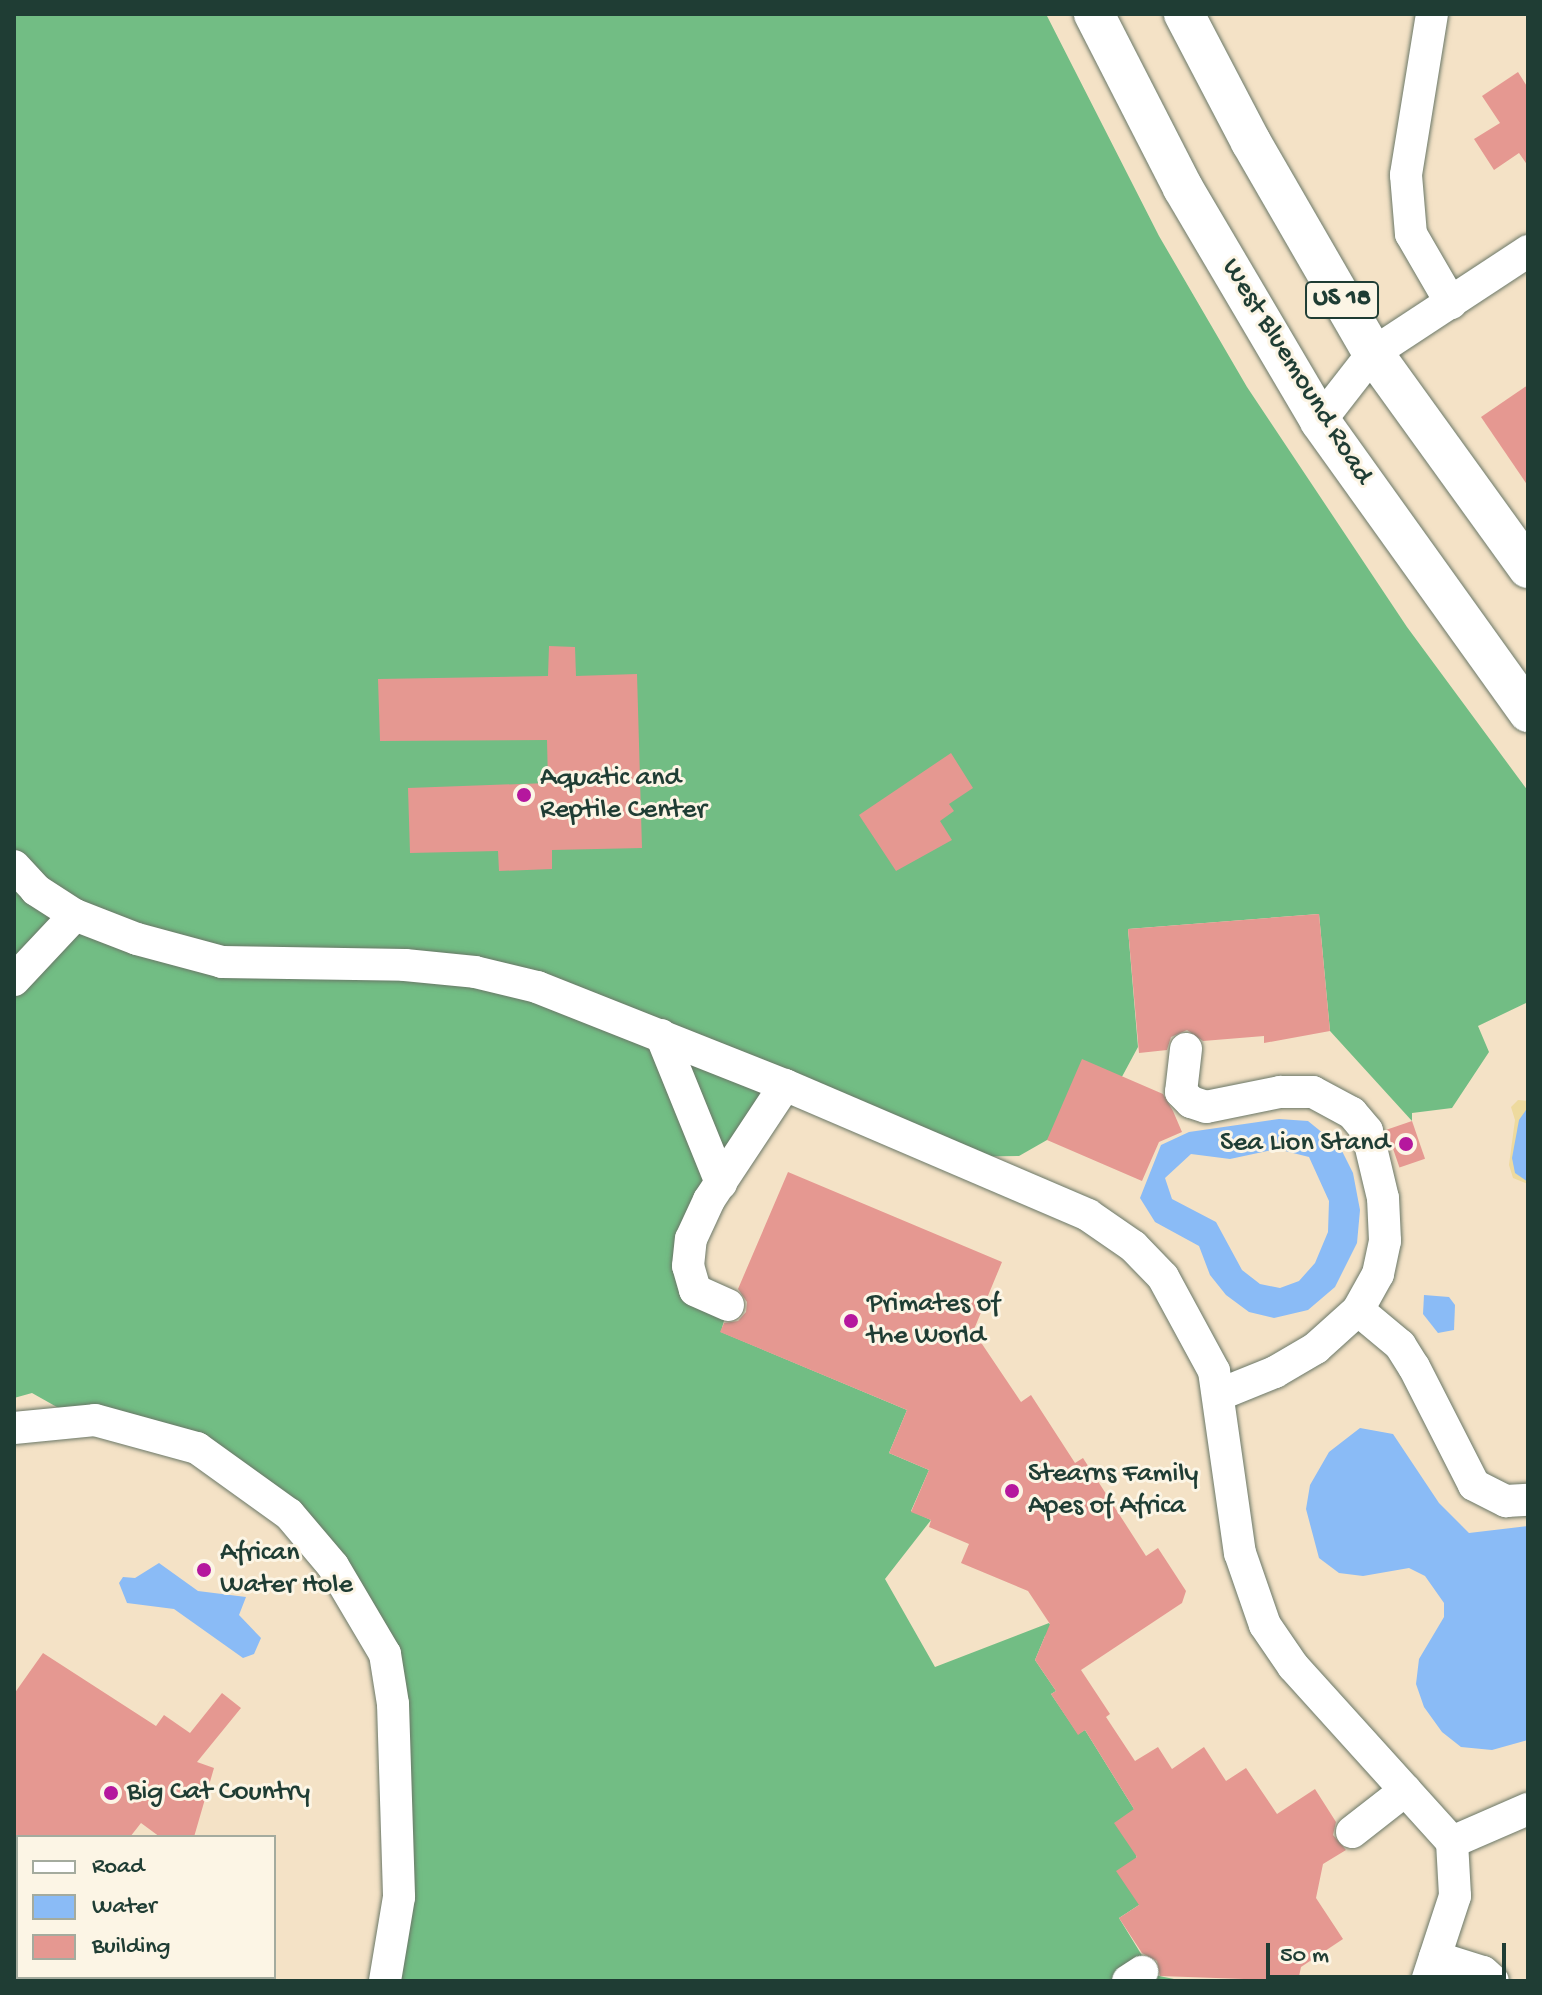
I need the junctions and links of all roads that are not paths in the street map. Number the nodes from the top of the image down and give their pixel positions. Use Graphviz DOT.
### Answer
graph roads {
  1 [pos="1094,14"];
  2 [pos="1184,14"];
  3 [pos="1432,14"];
  4 [pos="1528,251"];
  5 [pos="1451,303"];
  6 [pos="1373,353"];
  7 [pos="1320,421"];
  8 [pos="1528,568"];
  9 [pos="1528,712"];
  10 [pos="14,866"];
  11 [pos="75,915"];
  12 [pos="14,980"];
  13 [pos="661,1035"];
  14 [pos="1186,1049"];
  15 [pos="785,1085"];
  16 [pos="721,1183"];
  17 [pos="728,1305"];
  18 [pos="1358,1310"];
  19 [pos="1218,1395"];
  20 [pos="14,1428"];
  21 [pos="1528,1500"];
  22 [pos="1406,1790"];
  23 [pos="1528,1809"];
  24 [pos="1352,1832"];
  25 [pos="1452,1842"];
  26 [pos="1431,1969"];
  27 [pos="385,1981"];
  28 [pos="1493,1981"];
  1 -- 7 [label="main road, West Bluemound Road / US 18"];
  2 -- 6 [label="main road, US 18"];
  3 -- 5 [label="street"];
  4 -- 5 [label="street"];
  5 -- 6 [label="street"];
  6 -- 7 [label="street"];
  6 -- 8 [label="main road, US 18"];
  7 -- 9 [label="main road, West Bluemound Road / US 18"];
  10 -- 11 [label="street"];
  11 -- 12 [label="street"];
  11 -- 13 [label="street"];
  13 -- 15 [label="street"];
  13 -- 16 [label="street"];
  14 -- 18 [label="street"];
  15 -- 16 [label="street"];
  15 -- 19 [label="street"];
  16 -- 17 [label="street"];
  18 -- 19 [label="street"];
  18 -- 21 [label="street"];
  19 -- 22 [label="street"];
  20 -- 27 [label="street"];
  22 -- 24 [label="street"];
  22 -- 25 [label="street"];
  23 -- 25 [label="street"];
  25 -- 26 [label="street"];
  26 -- 28 [label="street"];
}
